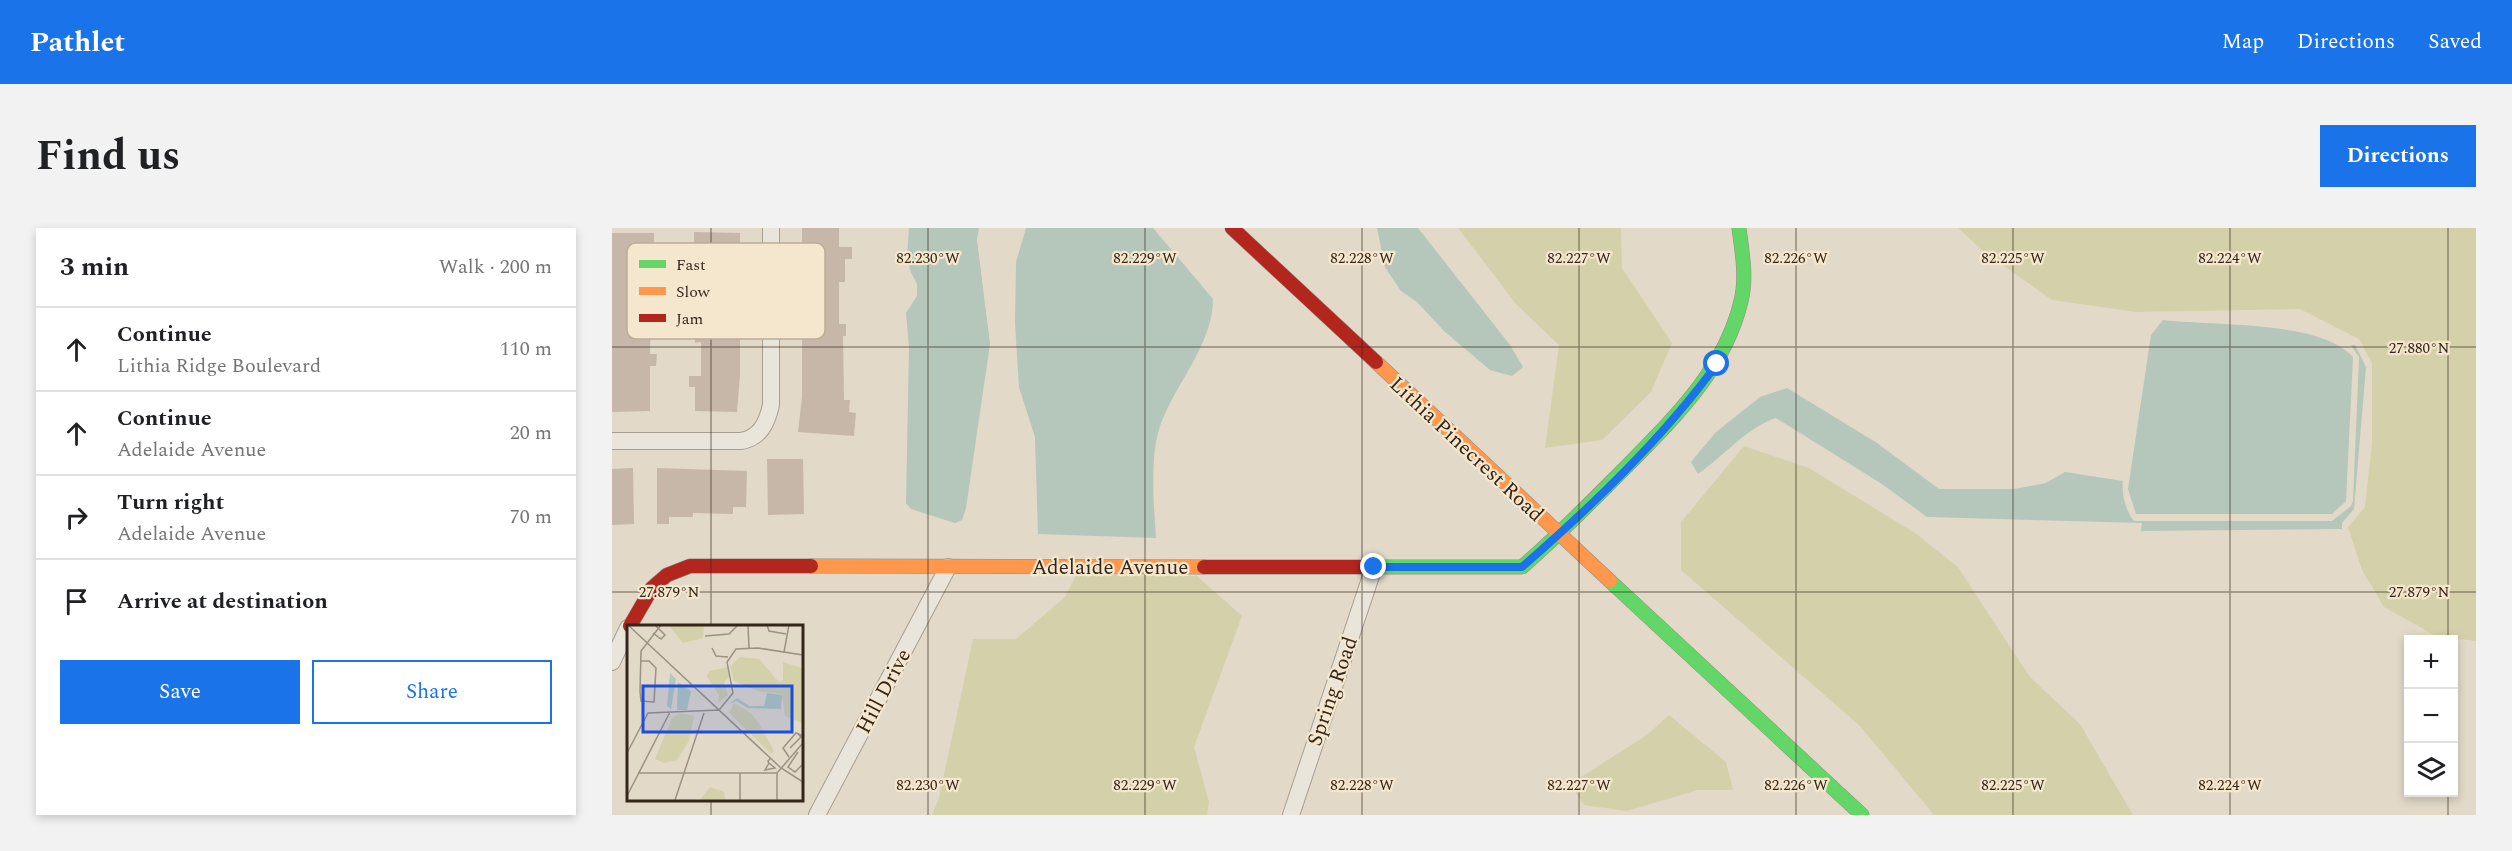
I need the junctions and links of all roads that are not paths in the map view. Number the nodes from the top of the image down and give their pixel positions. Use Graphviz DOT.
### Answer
graph roads {
  1 [pos="1232,228"];
  2 [pos="1739,228"];
  3 [pos="771,339"];
  4 [pos="612,441"];
  5 [pos="1559,535"];
  6 [pos="948,567"];
  7 [pos="1374,567"];
  8 [pos="630,625"];
  9 [pos="627,631"];
  10 [pos="612,662"];
  11 [pos="818,815"];
  12 [pos="1291,815"];
  13 [pos="1862,815"];
  1 -- 5 [label="street, Lithia Pinecrest Road"];
  2 -- 5 [label="street, Adelaide Avenue"];
  3 -- 4 [label="street"];
  5 -- 7 [label="street, Adelaide Avenue"];
  5 -- 13 [label="street, Lithia Pinecrest Road"];
  6 -- 7 [label="street, Adelaide Avenue"];
  6 -- 8 [label="street, Adelaide Avenue"];
  6 -- 11 [label="street, Hill Drive"];
  7 -- 12 [label="street, Spring Road"];
  9 -- 10 [label="street"];
}
